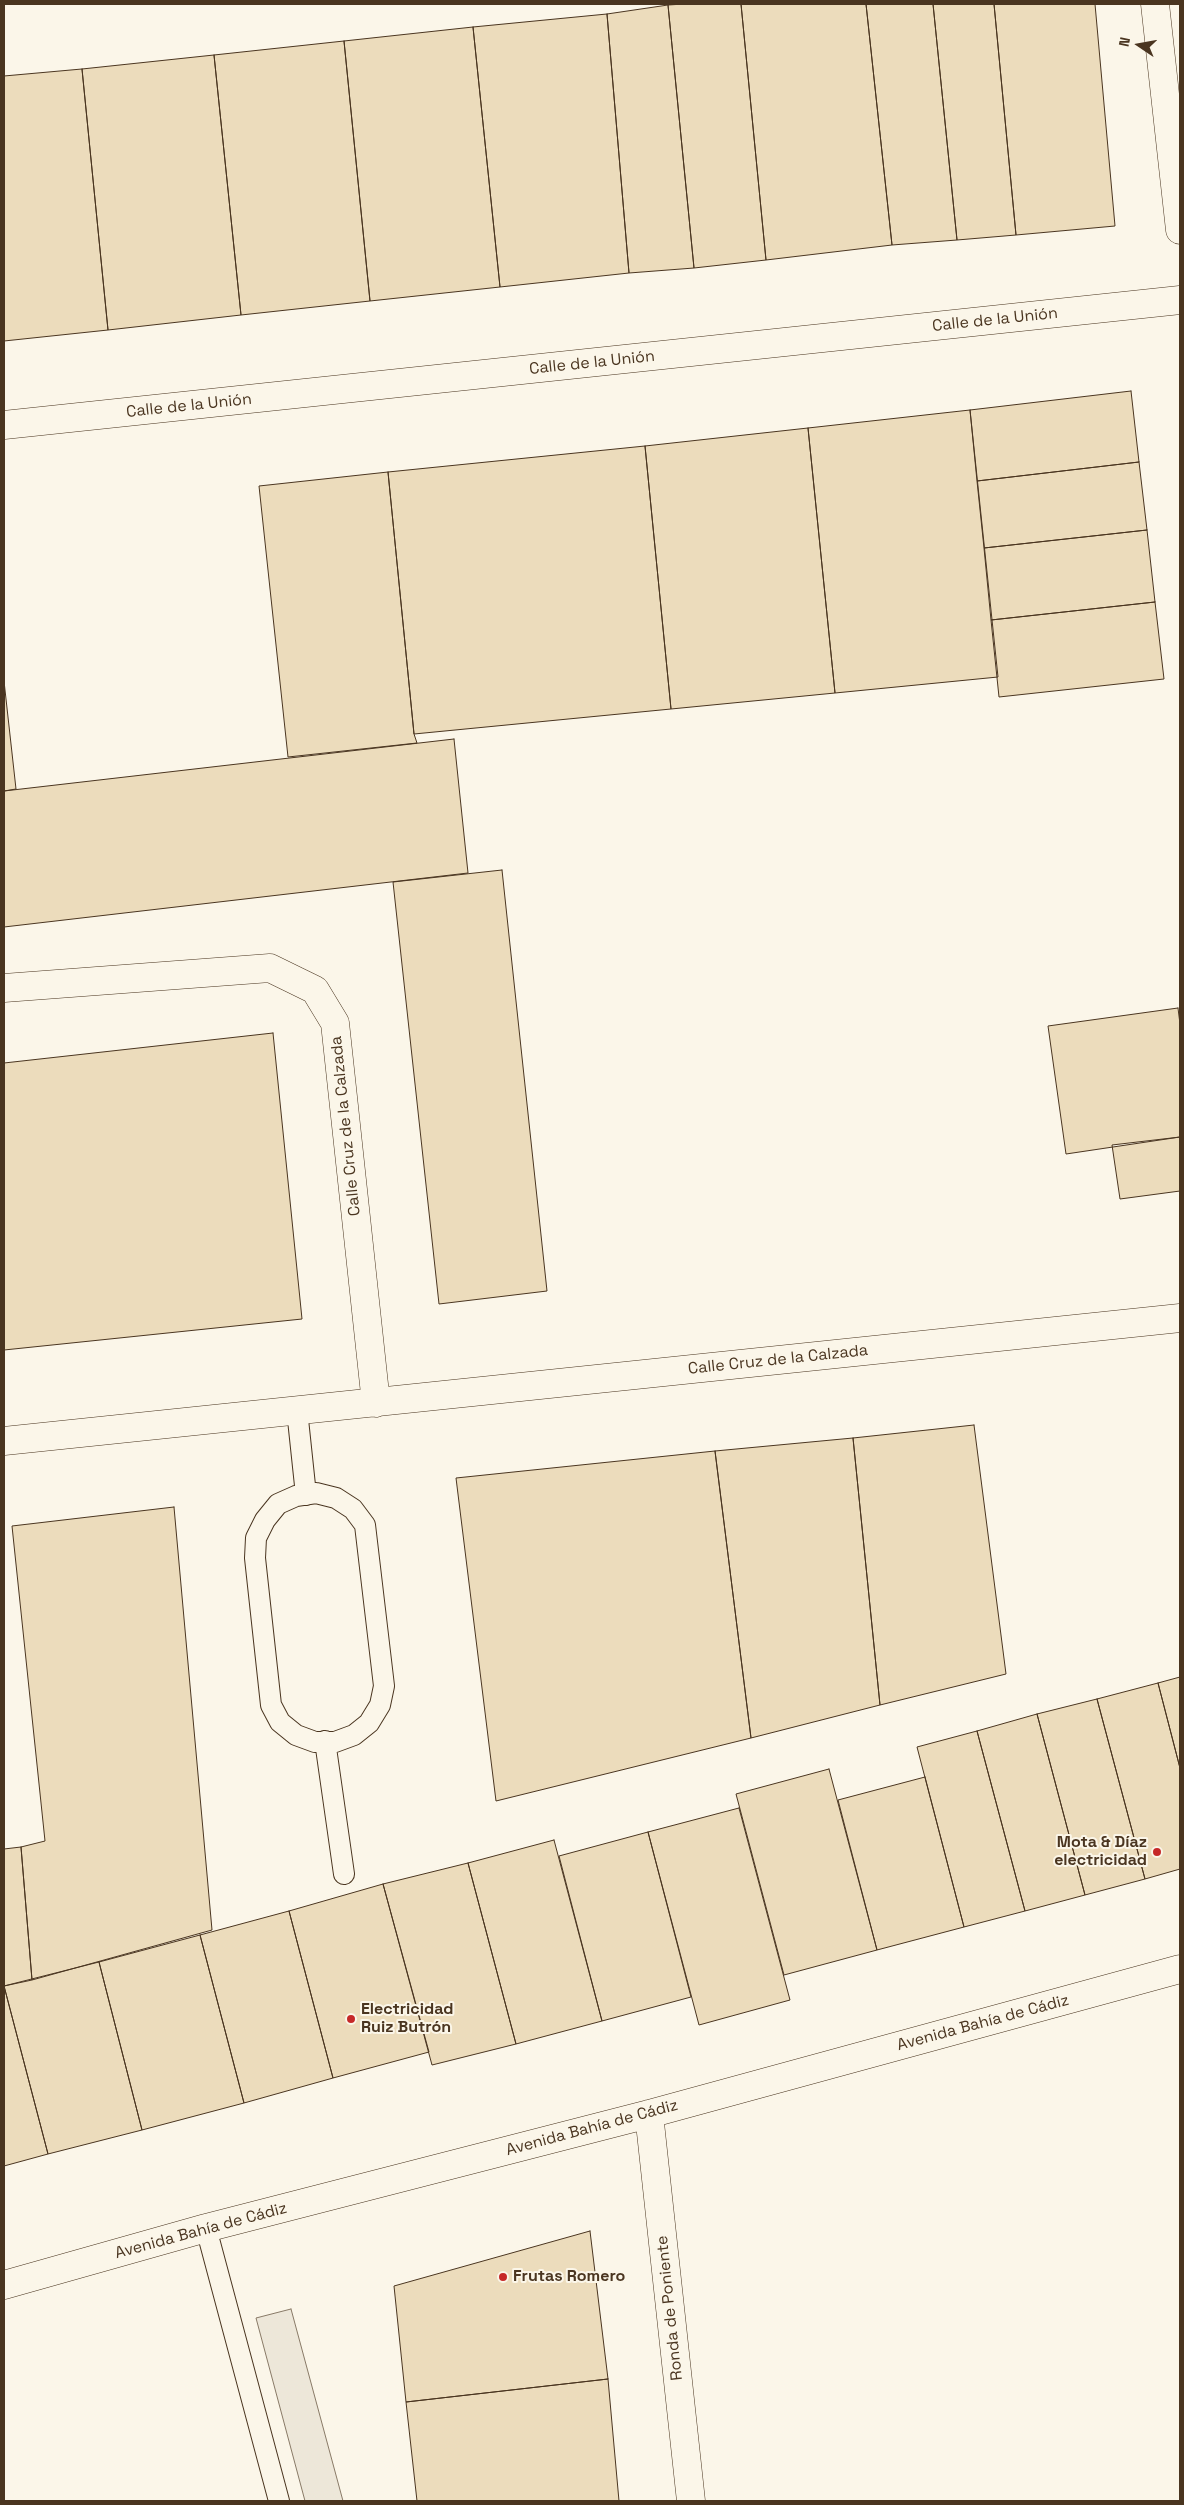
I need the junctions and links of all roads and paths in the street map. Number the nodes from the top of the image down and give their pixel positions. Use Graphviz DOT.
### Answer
graph roads {
  1 [pos="1155,4"];
  2 [pos="1180,230"];
  3 [pos="1180,300"];
  4 [pos="4,426"];
  5 [pos="4,988"];
  6 [pos="1180,1318"];
  7 [pos="376,1403"];
  8 [pos="297,1410"];
  9 [pos="4,1441"];
  10 [pos="306,1495"];
  11 [pos="324,1742"];
  12 [pos="344,1874"];
  13 [pos="1180,1969"];
  14 [pos="649,2114"];
  15 [pos="206,2228"];
  16 [pos="4,2285"];
  17 [pos="278,2501"];
  18 [pos="691,2501"];
  1 -- 2 [label="street"];
  3 -- 4 [label="street, Calle de la Unión"];
  5 -- 7 [label="street, Calle Cruz de la Calzada"];
  6 -- 7 [label="street, Calle Cruz de la Calzada"];
  7 -- 8 [label="street, Calle Cruz de la Calzada"];
  8 -- 9 [label="street, Calle Cruz de la Calzada"];
  8 -- 10 [label="lane"];
  10 -- 11 [label="lane"];
  10 -- 11 [label="lane"];
  11 -- 12 [label="lane"];
  13 -- 14 [label="street, Avenida Bahía de Cádiz"];
  14 -- 15 [label="street, Avenida Bahía de Cádiz"];
  14 -- 18 [label="street, Ronda de Poniente"];
  15 -- 16 [label="street, Avenida Bahía de Cádiz"];
  15 -- 17 [label="lane"];
}
